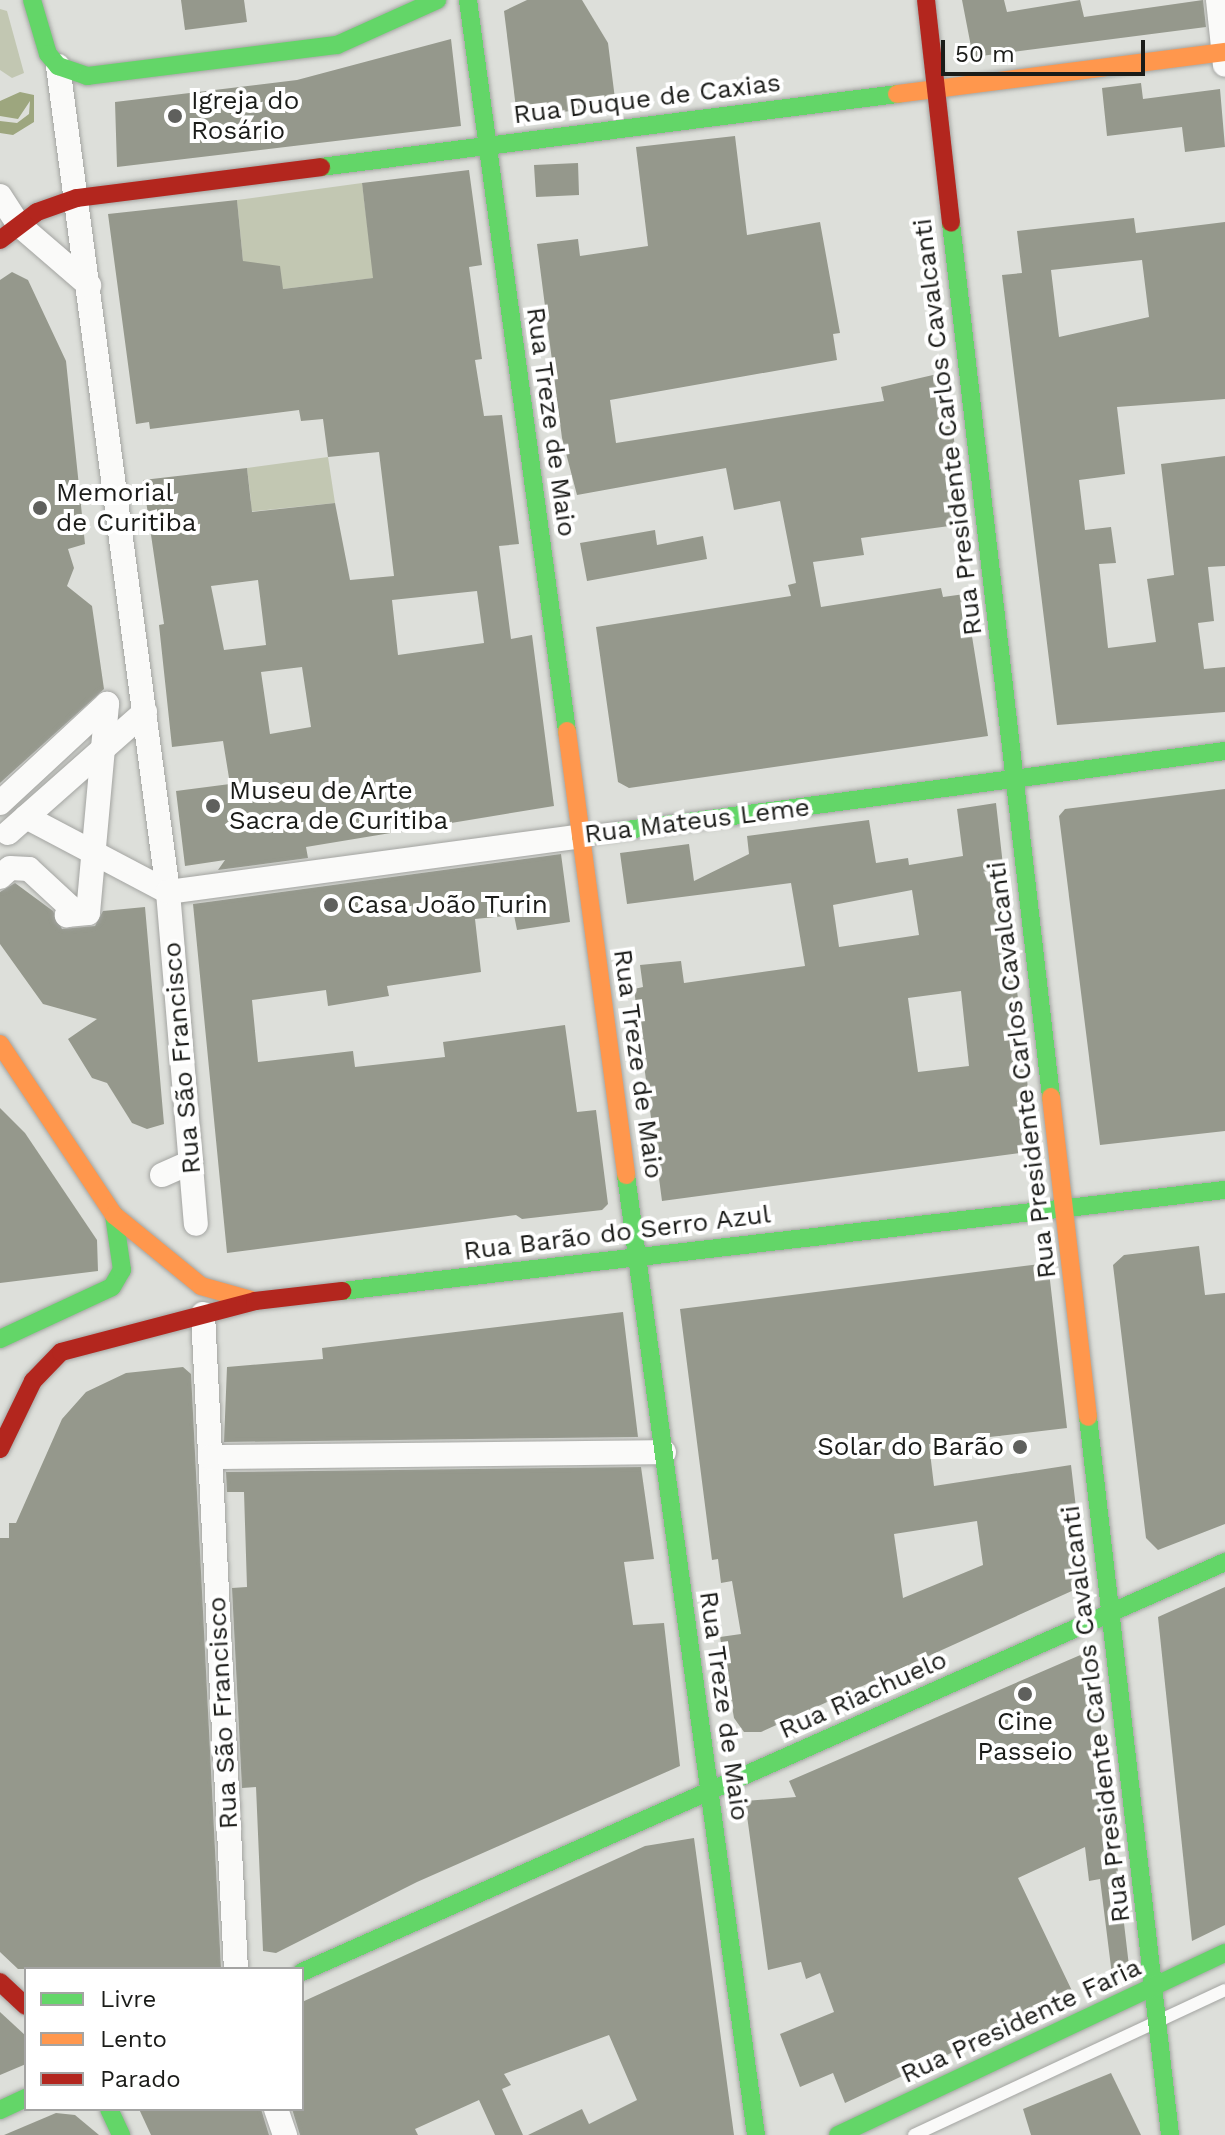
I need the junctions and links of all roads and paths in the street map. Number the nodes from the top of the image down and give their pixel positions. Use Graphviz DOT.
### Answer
graph roads {
  1 [pos="32,0"];
  2 [pos="437,0"];
  3 [pos="468,0"];
  4 [pos="926,0"];
  5 [pos="1218,0"];
  6 [pos="1224,56"];
  7 [pos="58,66"];
  8 [pos="936,88"];
  9 [pos="488,145"];
  10 [pos="0,196"];
  11 [pos="77,198"];
  12 [pos="9,232"];
  13 [pos="89,285"];
  14 [pos="145,712"];
  15 [pos="1225,751"];
  16 [pos="1015,779"];
  17 [pos="0,803"];
  18 [pos="581,836"];
  19 [pos="0,877"];
  20 [pos="168,892"];
  21 [pos="0,1044"];
  22 [pos="191,1162"];
  23 [pos="162,1175"];
  24 [pos="1225,1190"];
  25 [pos="1064,1208"];
  26 [pos="114,1215"];
  27 [pos="196,1224"];
  28 [pos="638,1257"];
  29 [pos="255,1301"];
  30 [pos="203,1314"];
  31 [pos="0,1339"];
  32 [pos="12,1356"];
  33 [pos="33,1381"];
  34 [pos="0,1449"];
  35 [pos="664,1452"];
  36 [pos="210,1457"];
  37 [pos="1225,1562"];
  38 [pos="1110,1614"];
  39 [pos="709,1791"];
  40 [pos="1225,1953"];
  41 [pos="236,1967"];
  42 [pos="304,1971"];
  43 [pos="0,1982"];
  44 [pos="1153,1987"];
  45 [pos="1225,1990"];
  46 [pos="24,2004"];
  47 [pos="1157,2024"];
  48 [pos="24,2099"];
  49 [pos="0,2110"];
  50 [pos="110,2111"];
  51 [pos="277,2111"];
  52 [pos="121,2135"];
  53 [pos="285,2135"];
  54 [pos="756,2135"];
  55 [pos="838,2135"];
  56 [pos="914,2135"];
  57 [pos="1170,2135"];
  1 -- 7 [label="main road"];
  2 -- 7 [label="main road"];
  3 -- 9 [label="main road, Rua Treze de Maio"];
  4 -- 8 [label="main road, Rua Presidente Carlos Cavalcanti"];
  5 -- 6 [label="street"];
  6 -- 8 [label="main road, Rua Duque de Caxias"];
  7 -- 11 [label="street, Rua São Francisco"];
  8 -- 9 [label="main road, Rua Duque de Caxias"];
  8 -- 16 [label="main road, Rua Presidente Carlos Cavalcanti"];
  9 -- 11 [label="main road, Rua Duque de Caxias"];
  9 -- 18 [label="main road, Rua Treze de Maio"];
  10 -- 12 [label="street"];
  11 -- 12 [label="main road, Rua Duque de Caxias"];
  11 -- 13 [label="street, Rua São Francisco"];
  12 -- 13 [label="street"];
  13 -- 14 [label="street, Rua São Francisco"];
  14 -- 20 [label="street, Rua São Francisco"];
  14 -- 20 [label="street"];
  15 -- 16 [label="main road, Rua Mateus Leme"];
  16 -- 18 [label="main road, Rua Mateus Leme"];
  16 -- 25 [label="main road, Rua Presidente Carlos Cavalcanti"];
  17 -- 19 [label="street"];
  18 -- 20 [label="street, Rua Mateus Leme"];
  18 -- 28 [label="main road, Rua Treze de Maio"];
  20 -- 22 [label="street, Rua São Francisco"];
  21 -- 26 [label="main road"];
  22 -- 23 [label="street"];
  22 -- 27 [label="street, Rua São Francisco"];
  24 -- 25 [label="main road, Rua Barão do Serro Azul"];
  25 -- 28 [label="main road, Rua Barão do Serro Azul"];
  25 -- 38 [label="main road, Rua Presidente Carlos Cavalcanti"];
  26 -- 29 [label="main road"];
  26 -- 31 [label="main road"];
  28 -- 29 [label="main road, Rua Barão do Serro Azul"];
  28 -- 35 [label="main road, Rua Treze de Maio"];
  29 -- 30 [label="main road, Rua Barão do Serro Azul"];
  30 -- 33 [label="main road, Rua Barão do Serro Azul"];
  30 -- 36 [label="street, Rua São Francisco"];
  32 -- 33 [label="main road"];
  33 -- 34 [label="main road, Rua Barão do Serro Azul"];
  35 -- 36 [label="street"];
  35 -- 39 [label="main road, Rua Treze de Maio"];
  36 -- 41 [label="street, Rua São Francisco"];
  37 -- 38 [label="main road, Rua Riachuelo"];
  38 -- 39 [label="main road, Rua Riachuelo"];
  38 -- 44 [label="main road, Rua Presidente Carlos Cavalcanti"];
  39 -- 42 [label="main road, Rua Riachuelo"];
  39 -- 54 [label="main road, Rua Treze de Maio"];
  40 -- 44 [label="main road, Rua Presidente Faria"];
  43 -- 46 [label="main road"];
  44 -- 47 [label="main road, Rua Presidente Carlos Cavalcanti"];
  44 -- 55 [label="main road, Rua Presidente Faria"];
  45 -- 47 [label="lane"];
  47 -- 56 [label="lane"];
  47 -- 57 [label="main road, Rua Presidente Carlos Cavalcanti"];
  48 -- 49 [label="main road"];
  50 -- 52 [label="main road"];
  51 -- 53 [label="street"];
}
